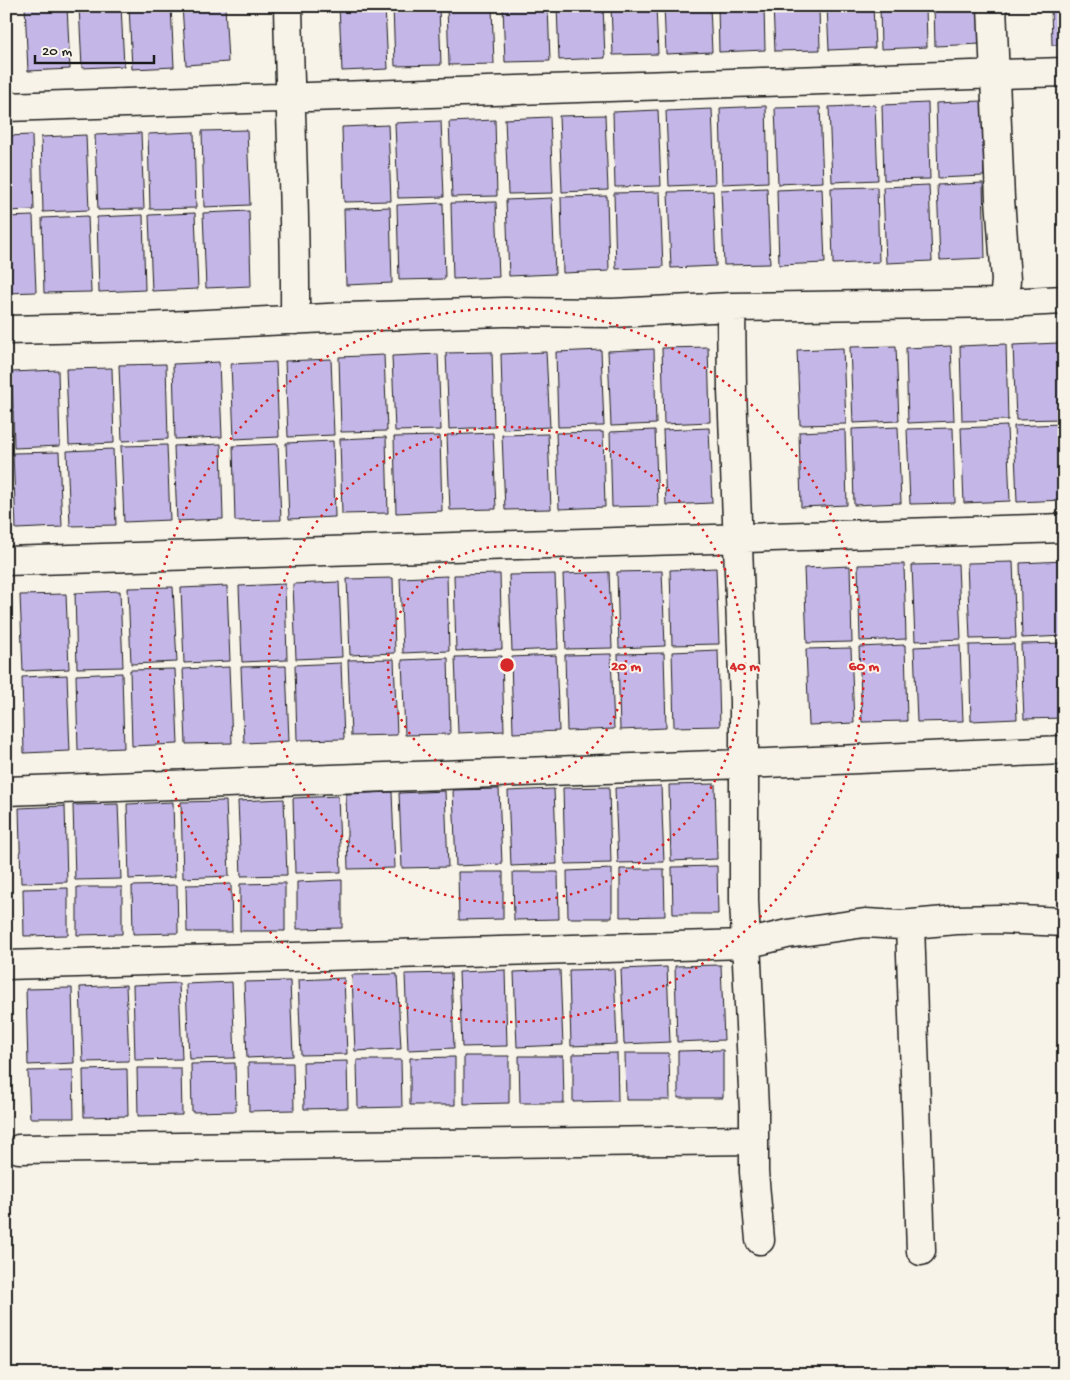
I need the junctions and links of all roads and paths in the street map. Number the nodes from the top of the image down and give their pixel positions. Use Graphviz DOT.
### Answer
graph roads {
  1 [pos="288,6"];
  2 [pos="992,6"];
  3 [pos="1064,72"];
  4 [pos="995,75"];
  5 [pos="290,97"];
  6 [pos="6,107"];
  7 [pos="1064,300"];
  8 [pos="1004,303"];
  9 [pos="731,308"];
  10 [pos="295,320"];
  11 [pos="6,330"];
  12 [pos="1064,528"];
  13 [pos="738,539"];
  14 [pos="6,561"];
  15 [pos="1064,750"];
  16 [pos="743,764"];
  17 [pos="6,790"];
  18 [pos="1064,922"];
  19 [pos="910,925"];
  20 [pos="746,944"];
  21 [pos="6,965"];
  22 [pos="753,1140"];
  23 [pos="19,1149"];
  24 [pos="760,1240"];
  25 [pos="921,1251"];
  1 -- 5 [label="street"];
  2 -- 4 [label="street"];
  3 -- 4 [label="street"];
  4 -- 5 [label="street"];
  4 -- 8 [label="street"];
  5 -- 6 [label="street"];
  5 -- 10 [label="street"];
  7 -- 8 [label="street"];
  8 -- 9 [label="street"];
  9 -- 10 [label="street"];
  9 -- 13 [label="street"];
  10 -- 11 [label="street"];
  12 -- 13 [label="street"];
  13 -- 14 [label="street"];
  13 -- 16 [label="street"];
  15 -- 16 [label="street"];
  16 -- 17 [label="street"];
  16 -- 20 [label="street"];
  18 -- 19 [label="street"];
  19 -- 20 [label="street"];
  19 -- 25 [label="street"];
  20 -- 21 [label="street"];
  20 -- 22 [label="street"];
  22 -- 23 [label="street"];
  22 -- 24 [label="street"];
}
